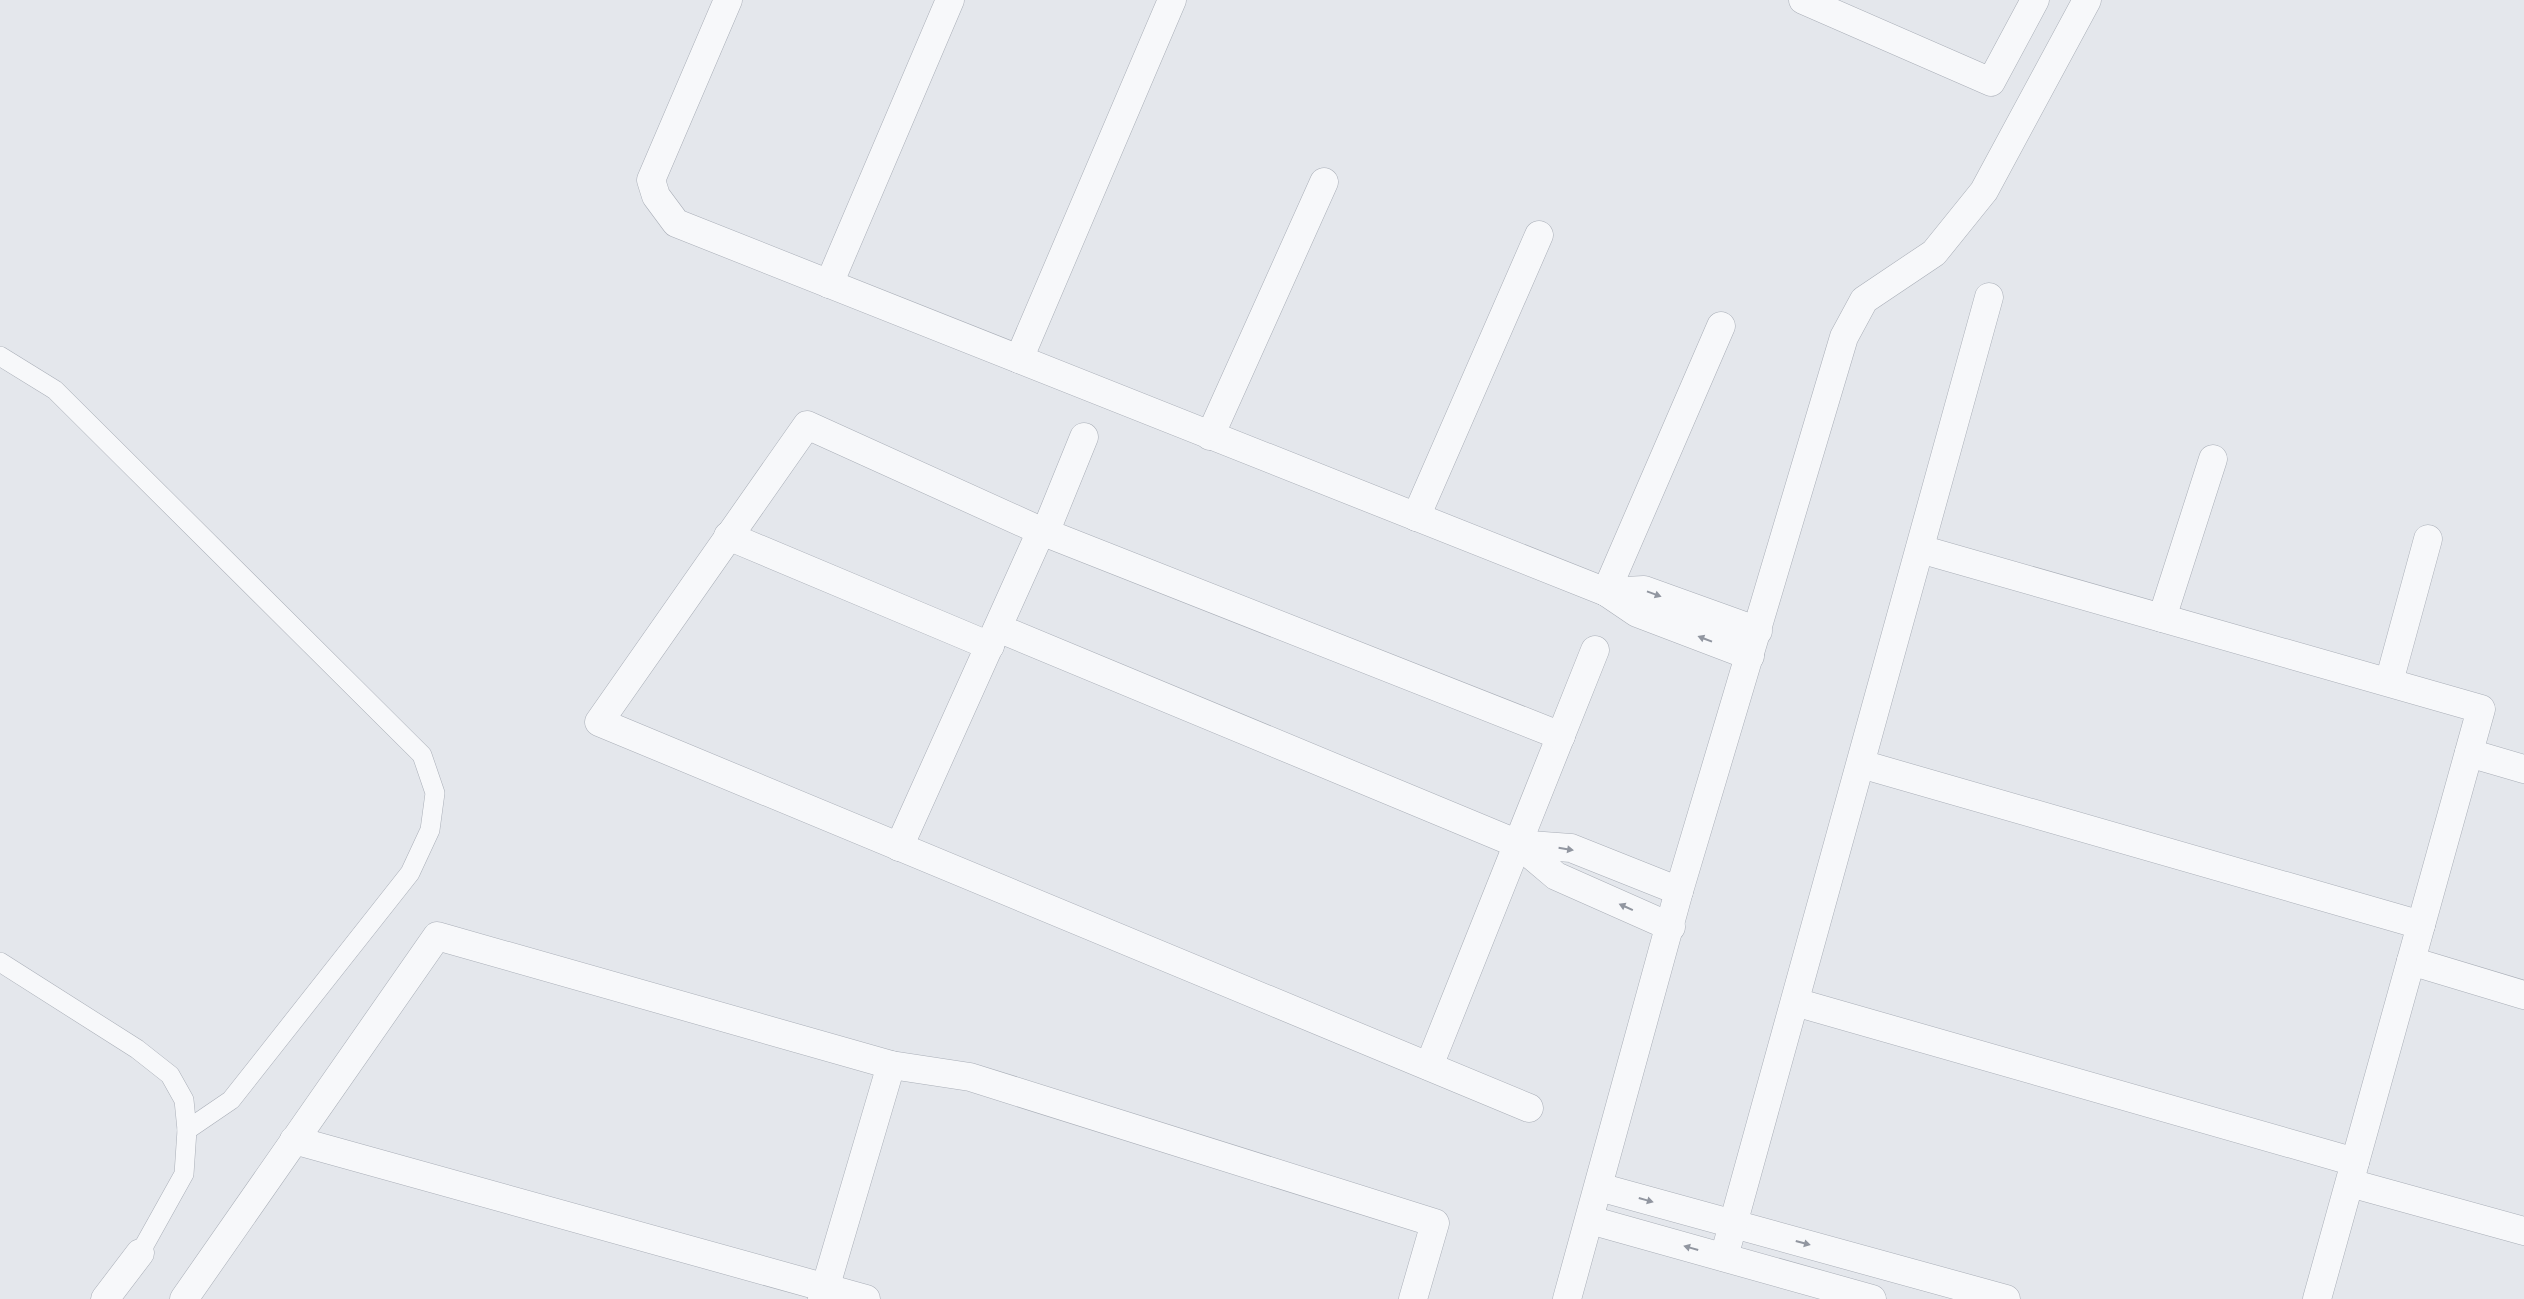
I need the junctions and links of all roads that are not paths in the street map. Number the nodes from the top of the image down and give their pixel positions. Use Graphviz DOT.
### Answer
graph roads {
  1 [pos="728,0"];
  2 [pos="950,0"];
  3 [pos="1172,0"];
  4 [pos="1803,0"];
  5 [pos="2035,0"];
  6 [pos="2087,0"];
  7 [pos="1324,182"];
  8 [pos="1539,235"];
  9 [pos="829,284"];
  10 [pos="1990,297"];
  11 [pos="1721,326"];
  12 [pos="0,356"];
  13 [pos="1019,359"];
  14 [pos="1210,436"];
  15 [pos="1084,437"];
  16 [pos="2213,459"];
  17 [pos="1416,517"];
  18 [pos="1043,532"];
  19 [pos="728,536"];
  20 [pos="2428,539"];
  21 [pos="1920,550"];
  22 [pos="1606,592"];
  23 [pos="2162,618"];
  24 [pos="994,637"];
  25 [pos="1754,644"];
  26 [pos="1595,650"];
  27 [pos="2388,682"];
  28 [pos="1560,736"];
  29 [pos="2469,753"];
  30 [pos="1861,764"];
  31 [pos="2524,769"];
  32 [pos="1518,844"];
  33 [pos="899,847"];
  34 [pos="1680,891"];
  35 [pos="2421,925"];
  36 [pos="1671,927"];
  37 [pos="2411,961"];
  38 [pos="0,962"];
  39 [pos="2524,995"];
  40 [pos="1795,1002"];
  41 [pos="891,1065"];
  42 [pos="1429,1066"];
  43 [pos="1529,1108"];
  44 [pos="187,1130"];
  45 [pos="294,1140"];
  46 [pos="2353,1172"];
  47 [pos="1599,1188"];
  48 [pos="1590,1220"];
  49 [pos="1733,1224"];
  50 [pos="2524,1230"];
  51 [pos="140,1253"];
  52 [pos="1724,1258"];
  53 [pos="824,1293"];
  54 [pos="1965,1294"];
  55 [pos="106,1299"];
  56 [pos="184,1299"];
  57 [pos="866,1299"];
  58 [pos="1413,1299"];
  59 [pos="1566,1299"];
  60 [pos="1872,1299"];
  61 [pos="2006,1299"];
  62 [pos="2317,1299"];
  1 -- 9 [label="street"];
  2 -- 9 [label="street"];
  3 -- 13 [label="street"];
  4 -- 5 [label="street"];
  6 -- 25 [label="street"];
  7 -- 14 [label="street"];
  8 -- 17 [label="street"];
  9 -- 13 [label="street"];
  10 -- 21 [label="street"];
  11 -- 22 [label="street"];
  12 -- 44 [label="lane"];
  13 -- 14 [label="street"];
  14 -- 17 [label="street"];
  15 -- 18 [label="street"];
  16 -- 23 [label="street"];
  17 -- 22 [label="street"];
  18 -- 19 [label="street"];
  18 -- 24 [label="street"];
  18 -- 28 [label="street"];
  19 -- 24 [label="street"];
  19 -- 33 [label="street"];
  20 -- 27 [label="street"];
  21 -- 23 [label="street"];
  21 -- 30 [label="street"];
  22 -- 25 [label="street"];
  23 -- 27 [label="street"];
  24 -- 32 [label="street"];
  24 -- 33 [label="street"];
  25 -- 34 [label="street"];
  26 -- 28 [label="street"];
  27 -- 29 [label="street"];
  28 -- 32 [label="street"];
  29 -- 31 [label="street"];
  29 -- 35 [label="street"];
  30 -- 35 [label="street"];
  30 -- 40 [label="street"];
  32 -- 34 [label="street, one-way"];
  36 -- 32 [label="street, one-way"];
  32 -- 42 [label="street"];
  33 -- 42 [label="street"];
  34 -- 36 [label="street"];
  35 -- 37 [label="street"];
  36 -- 47 [label="street"];
  37 -- 39 [label="street"];
  37 -- 46 [label="street"];
  38 -- 44 [label="lane"];
  40 -- 46 [label="street"];
  40 -- 49 [label="street"];
  41 -- 45 [label="street"];
  41 -- 53 [label="street"];
  41 -- 58 [label="street"];
  42 -- 43 [label="street"];
  44 -- 51 [label="lane"];
  45 -- 53 [label="street"];
  45 -- 56 [label="street"];
  46 -- 50 [label="street"];
  46 -- 62 [label="street"];
  47 -- 48 [label="street"];
  47 -- 49 [label="street, one-way"];
  52 -- 48 [label="street, one-way"];
  48 -- 59 [label="street"];
  49 -- 52 [label="street"];
  49 -- 54 [label="street, one-way"];
  51 -- 55 [label="street"];
  52 -- 60 [label="street"];
  53 -- 57 [label="street"];
  54 -- 61 [label="street"];
}
